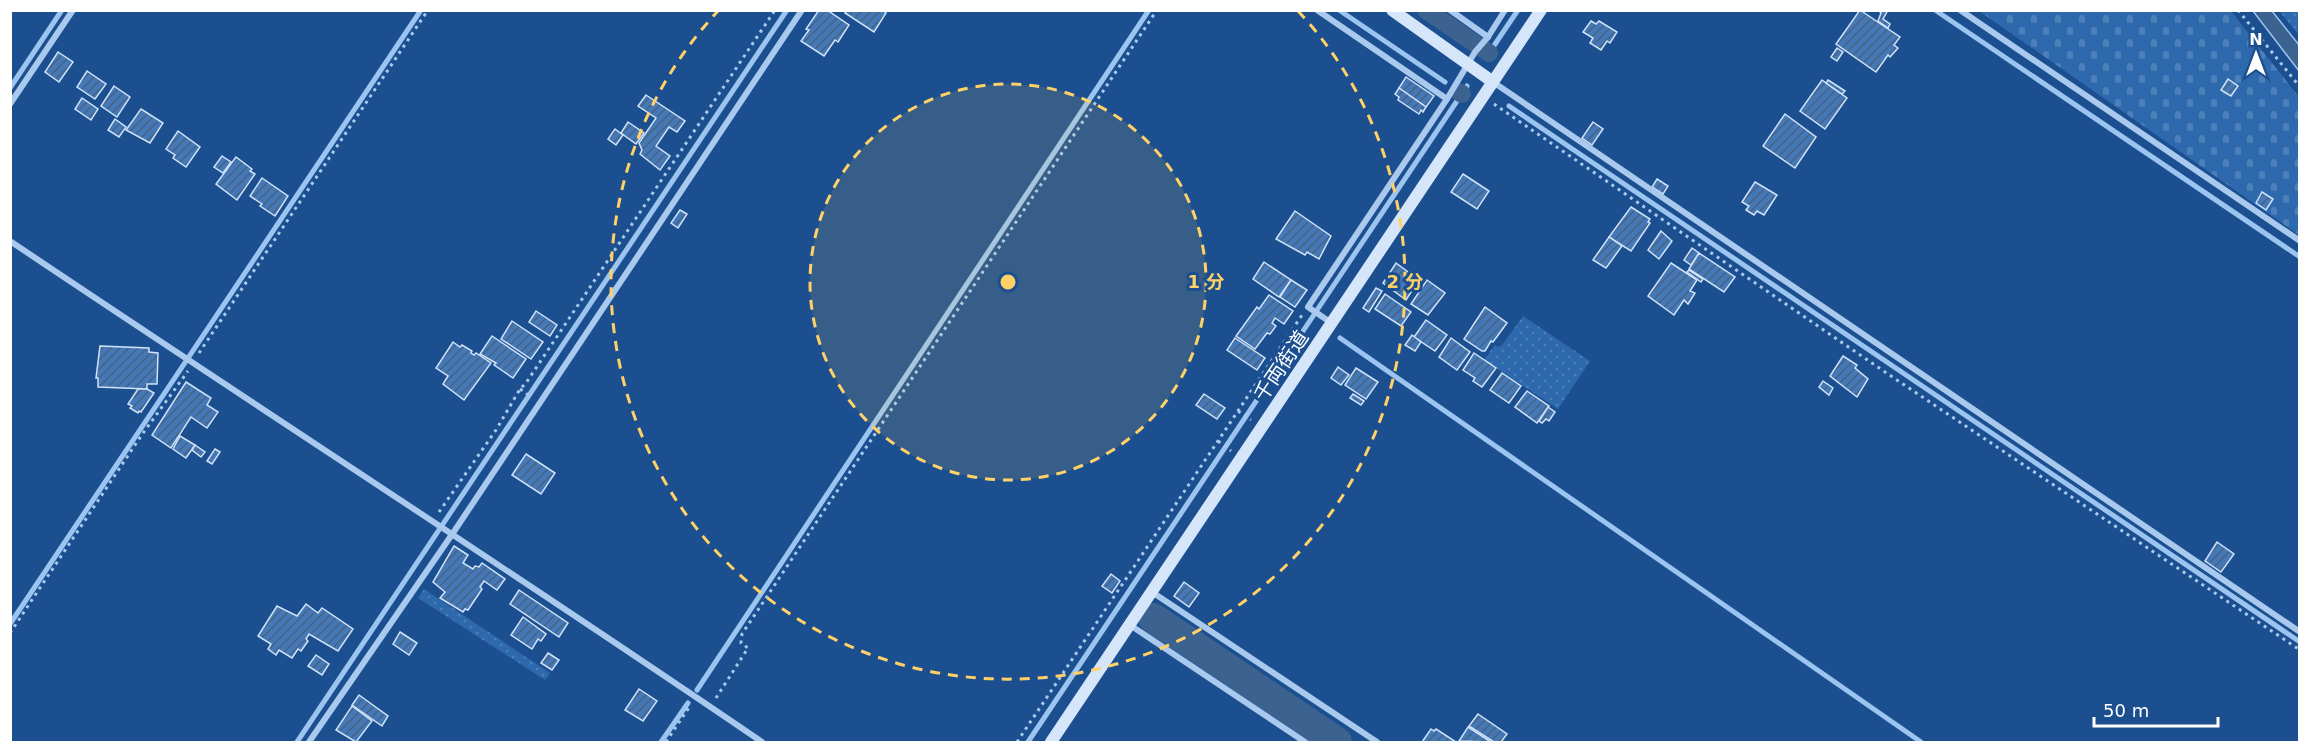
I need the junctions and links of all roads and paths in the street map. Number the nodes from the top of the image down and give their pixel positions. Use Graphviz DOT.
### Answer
graph roads {
  1 [pos="73,10"];
  2 [pos="428,10"];
  3 [pos="776,10"];
  4 [pos="802,10"];
  5 [pos="1157,10"];
  6 [pos="1317,10"];
  7 [pos="1392,10"];
  8 [pos="1450,10"];
  9 [pos="1505,10"];
  10 [pos="1541,10"];
  11 [pos="1960,10"];
  12 [pos="2238,10"];
  13 [pos="1488,37"];
  14 [pos="1472,58"];
  15 [pos="1493,82"];
  16 [pos="2300,87"];
  17 [pos="1483,97"];
  18 [pos="1447,99"];
  19 [pos="10,104"];
  20 [pos="10,241"];
  21 [pos="2300,241"];
  22 [pos="1309,307"];
  23 [pos="1333,324"];
  24 [pos="189,361"];
  25 [pos="1267,370"];
  26 [pos="1279,379"];
  27 [pos="521,390"];
  28 [pos="534,399"];
  29 [pos="1239,412"];
  30 [pos="1251,420"];
  31 [pos="1219,442"];
  32 [pos="1231,451"];
  33 [pos="435,521"];
  34 [pos="453,533"];
  35 [pos="1152,592"];
  36 [pos="1130,624"];
  37 [pos="2300,632"];
  38 [pos="10,633"];
  39 [pos="2300,650"];
  40 [pos="696,697"];
  41 [pos="711,707"];
  42 [pos="309,742"];
  43 [pos="666,742"];
  44 [pos="762,742"];
  45 [pos="1017,742"];
  46 [pos="1051,742"];
  47 [pos="1305,742"];
  48 [pos="1377,742"];
  1 -- 19 [label="street"];
  2 -- 24 [label="path"];
  3 -- 27 [label="path"];
  4 -- 34 [label="street"];
  5 -- 41 [label="path"];
  6 -- 18 [label="street"];
  7 -- 14 [label="street"];
  8 -- 13 [label="street"];
  9 -- 13 [label="street"];
  10 -- 15 [label="street, 千両街道"];
  11 -- 21 [label="street"];
  12 -- 16 [label="path"];
  13 -- 14 [label="street"];
  14 -- 15 [label="street"];
  14 -- 18 [label="street"];
  15 -- 17 [label="street, 千両街道"];
  15 -- 37 [label="street"];
  17 -- 23 [label="street, 千両街道"];
  17 -- 39 [label="path"];
  18 -- 22 [label="street"];
  20 -- 24 [label="street"];
  22 -- 23 [label="street"];
  22 -- 25 [label="path"];
  23 -- 35 [label="street, 千両街道"];
  24 -- 33 [label="street"];
  24 -- 38 [label="path"];
  25 -- 26 [label="path"];
  25 -- 29 [label="path"];
  27 -- 28 [label="path"];
  27 -- 33 [label="path"];
  29 -- 30 [label="path"];
  29 -- 31 [label="path"];
  31 -- 32 [label="path"];
  31 -- 45 [label="path"];
  33 -- 34 [label="street"];
  34 -- 40 [label="street"];
  34 -- 42 [label="street"];
  35 -- 36 [label="street, 千両街道"];
  35 -- 48 [label="street"];
  36 -- 46 [label="street, 千両街道"];
  36 -- 47 [label="street"];
  40 -- 41 [label="street"];
  40 -- 43 [label="path"];
  41 -- 44 [label="street"];
}
